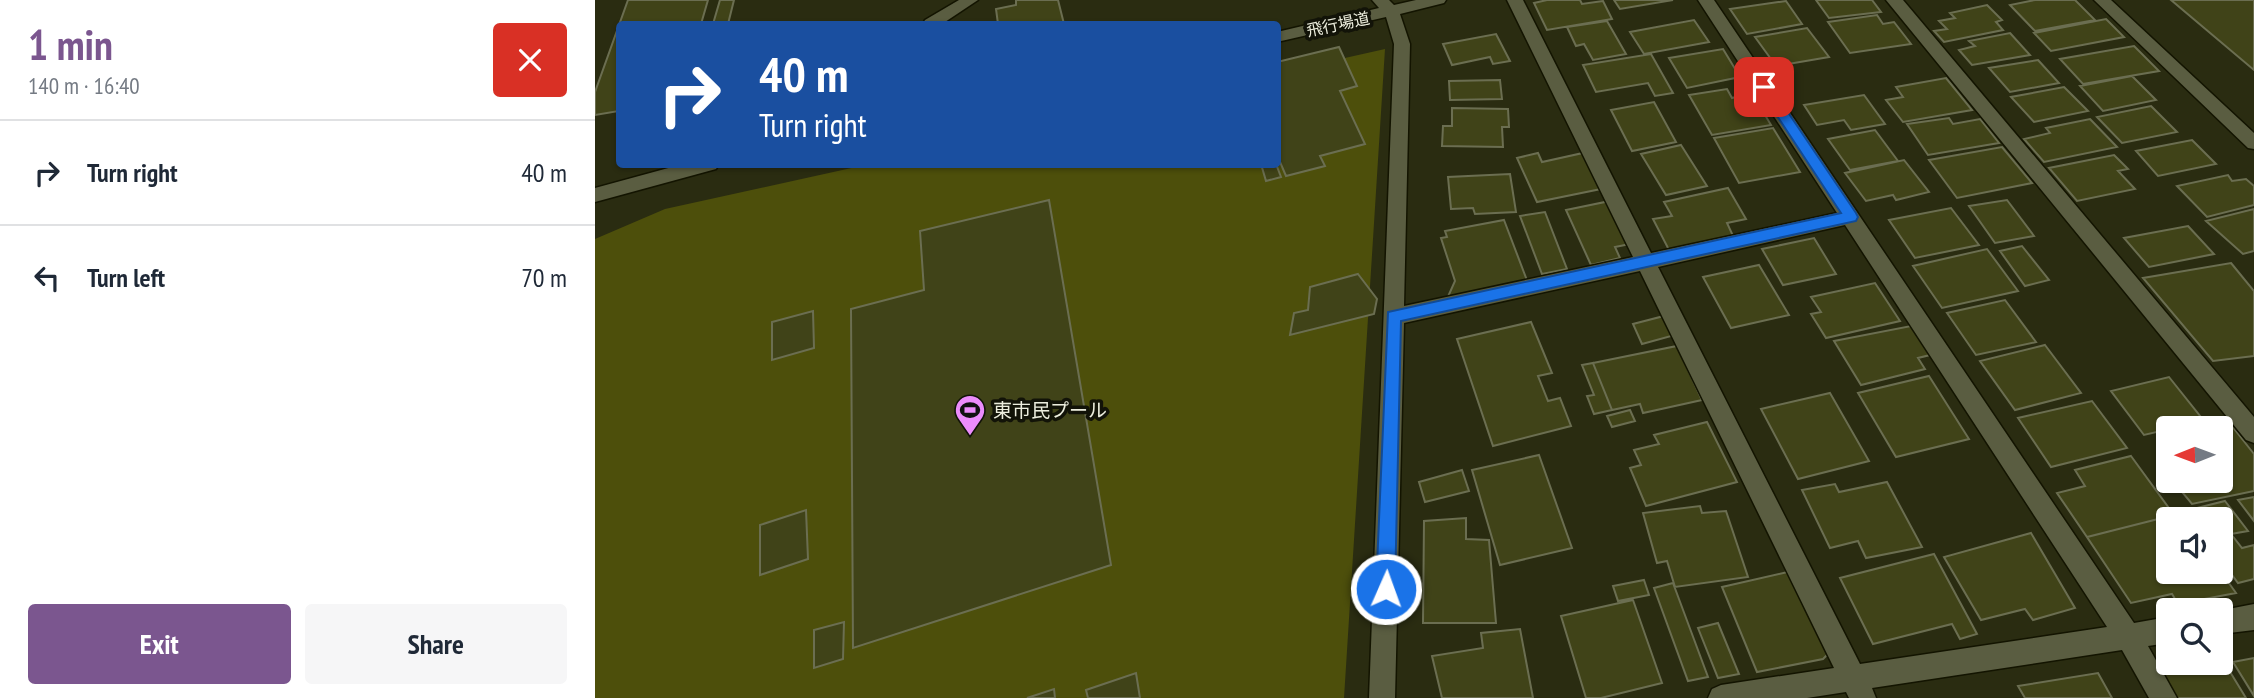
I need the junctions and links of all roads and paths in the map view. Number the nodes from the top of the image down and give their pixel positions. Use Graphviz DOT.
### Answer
graph roads {
  1 [pos="970,0"];
  2 [pos="1438,0"];
  3 [pos="1515,0"];
  4 [pos="1706,0"];
  5 [pos="1894,0"];
  6 [pos="2102,0"];
  7 [pos="1386,6"];
  8 [pos="936,21"];
  9 [pos="1281,36"];
  10 [pos="2254,143"];
  11 [pos="695,168"];
  12 [pos="595,195"];
  13 [pos="1851,217"];
  14 [pos="1644,262"];
  15 [pos="1394,317"];
  16 [pos="2254,433"];
  17 [pos="2254,617"];
  18 [pos="2233,620"];
  19 [pos="2156,632"];
  20 [pos="2128,636"];
  21 [pos="1858,688"];
  22 [pos="1382,698"];
  23 [pos="1721,698"];
  24 [pos="2164,698"];
  1 -- 8 [label="street"];
  2 -- 7 [label="street, 飛行場道"];
  3 -- 14 [label="street"];
  4 -- 13 [label="street"];
  5 -- 16 [label="street"];
  6 -- 10 [label="street"];
  7 -- 9 [label="street, 飛行場道"];
  7 -- 15 [label="street"];
  11 -- 12 [label="street"];
  13 -- 14 [label="street"];
  13 -- 20 [label="street"];
  14 -- 15 [label="street"];
  14 -- 21 [label="street"];
  15 -- 22 [label="street"];
  17 -- 18 [label="street"];
  19 -- 20 [label="street"];
  20 -- 21 [label="street"];
  20 -- 24 [label="street"];
  21 -- 23 [label="street"];
}
